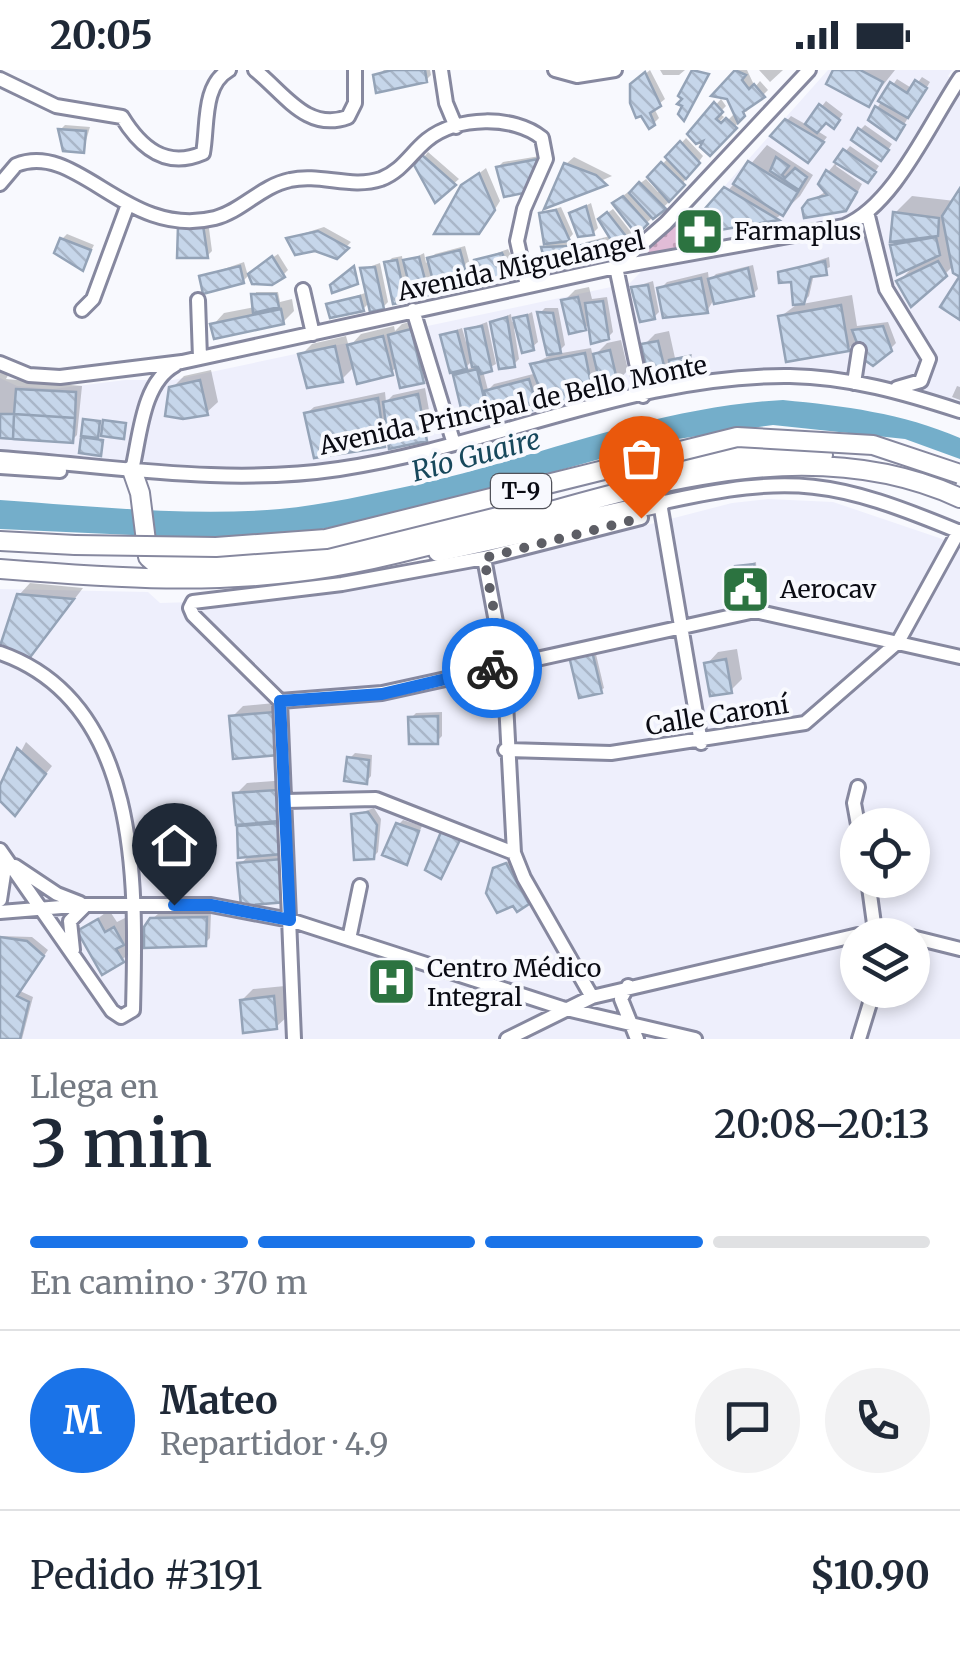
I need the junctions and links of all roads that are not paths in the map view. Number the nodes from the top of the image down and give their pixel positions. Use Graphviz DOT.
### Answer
graph roads {
  1 [pos="229,70"];
  2 [pos="256,70"];
  3 [pos="354,70"];
  4 [pos="441,70"];
  5 [pos="555,70"];
  6 [pos="615,70"];
  7 [pos="809,70"];
  8 [pos="960,78"];
  9 [pos="0,79"];
  10 [pos="456,126"];
  11 [pos="0,184"];
  12 [pos="127,206"];
  13 [pos="868,216"];
  14 [pos="616,267"];
  15 [pos="527,286"];
  16 [pos="303,290"];
  17 [pos="198,300"];
  18 [pos="82,310"];
  19 [pos="414,310"];
  20 [pos="313,334"];
  21 [pos="859,350"];
  22 [pos="200,358"];
  23 [pos="182,362"];
  24 [pos="0,363"];
  25 [pos="131,368"];
  26 [pos="854,383"];
  27 [pos="892,389"];
  28 [pos="152,390"];
  29 [pos="643,396"];
  30 [pos="960,411"];
  31 [pos="454,444"];
  32 [pos="0,458"];
  33 [pos="0,467"];
  34 [pos="132,470"];
  35 [pos="960,474"];
  36 [pos="909,478"];
  37 [pos="960,498"];
  38 [pos="660,503"];
  39 [pos="641,518"];
  40 [pos="960,531"];
  41 [pos="0,541"];
  42 [pos="418,547"];
  43 [pos="484,558"];
  44 [pos="0,571"];
  45 [pos="680,624"];
  46 [pos="898,642"];
  47 [pos="0,653"];
  48 [pos="960,657"];
  49 [pos="504,664"];
  50 [pos="280,701"];
  51 [pos="700,743"];
  52 [pos="505,750"];
  53 [pos="858,787"];
  54 [pos="285,801"];
  55 [pos="855,808"];
  56 [pos="514,852"];
  57 [pos="3,854"];
  58 [pos="360,886"];
  59 [pos="0,900"];
  60 [pos="136,904"];
  61 [pos="86,905"];
  62 [pos="40,908"];
  63 [pos="0,912"];
  64 [pos="290,920"];
  65 [pos="349,939"];
  66 [pos="840,939"];
  67 [pos="930,942"];
  68 [pos="960,949"];
  69 [pos="74,954"];
  70 [pos="628,986"];
  71 [pos="592,996"];
  72 [pos="562,1008"];
  73 [pos="868,1008"];
  74 [pos="634,1032"];
  75 [pos="294,1039"];
  76 [pos="507,1039"];
  77 [pos="694,1039"];
  78 [pos="858,1039"];
  1 -- 9 [label="street"];
  2 -- 3 [label="street"];
  4 -- 10 [label="street"];
  5 -- 6 [label="street"];
  7 -- 14 [label="street"];
  8 -- 13 [label="street"];
  10 -- 12 [label="street"];
  10 -- 15 [label="street"];
  11 -- 12 [label="street"];
  12 -- 18 [label="street"];
  13 -- 14 [label="street, Avenida Miguelangel"];
  13 -- 27 [label="street"];
  14 -- 15 [label="street, Avenida Miguelangel"];
  14 -- 29 [label="street"];
  15 -- 19 [label="street, Avenida Miguelangel"];
  16 -- 20 [label="street"];
  17 -- 22 [label="street"];
  19 -- 20 [label="street, Avenida Miguelangel"];
  19 -- 31 [label="street"];
  20 -- 22 [label="street, Avenida Miguelangel"];
  21 -- 26 [label="street"];
  22 -- 23 [label="street, Avenida Miguelangel"];
  23 -- 25 [label="street, Avenida Miguelangel"];
  23 -- 28 [label="street"];
  24 -- 25 [label="street, Avenida Miguelangel"];
  25 -- 28 [label="street"];
  26 -- 27 [label="street, Avenida Principal de Bello Monte"];
  26 -- 29 [label="street, Avenida Principal de Bello Monte"];
  27 -- 30 [label="street, Avenida Principal de Bello Monte"];
  28 -- 34 [label="street"];
  29 -- 31 [label="street, Avenida Principal de Bello Monte"];
  31 -- 34 [label="street, Avenida Principal de Bello Monte"];
  32 -- 34 [label="street, Avenida Principal de Bello Monte"];
  33 -- 34 [label="street, Avenida Principal de Bello Monte"];
  34 -- 36 [label="highway"];
  35 -- 41 [label="highway, T-9, bridge"];
  36 -- 37 [label="highway, T-9"];
  36 -- 42 [label="highway, T-9"];
  38 -- 40 [label="street"];
  38 -- 42 [label="highway"];
  38 -- 45 [label="street"];
  39 -- 43 [label="street"];
  40 -- 46 [label="street, Calle Caroní"];
  42 -- 44 [label="highway, T-9"];
  43 -- 49 [label="street"];
  43 -- 50 [label="street"];
  45 -- 46 [label="street"];
  45 -- 49 [label="street"];
  45 -- 51 [label="street"];
  46 -- 48 [label="street"];
  46 -- 51 [label="street, Calle Caroní"];
  47 -- 60 [label="street"];
  49 -- 50 [label="street"];
  49 -- 52 [label="street"];
  50 -- 54 [label="street"];
  51 -- 52 [label="street, Calle Caroní"];
  52 -- 56 [label="street"];
  53 -- 55 [label="street"];
  54 -- 56 [label="street"];
  54 -- 64 [label="street"];
  56 -- 71 [label="street"];
  57 -- 59 [label="street"];
  57 -- 61 [label="street"];
  57 -- 62 [label="street"];
  58 -- 65 [label="street"];
  60 -- 61 [label="street"];
  60 -- 64 [label="street"];
  60 -- 69 [label="street"];
  61 -- 62 [label="street"];
  61 -- 69 [label="street"];
  62 -- 63 [label="street"];
  62 -- 69 [label="street"];
  64 -- 65 [label="street"];
  64 -- 75 [label="street"];
  65 -- 72 [label="street"];
  66 -- 70 [label="street"];
  67 -- 68 [label="street"];
  70 -- 71 [label="street"];
  70 -- 74 [label="street"];
  71 -- 72 [label="street"];
  72 -- 74 [label="street"];
  72 -- 76 [label="street"];
  73 -- 78 [label="street"];
  74 -- 77 [label="street"];
}
